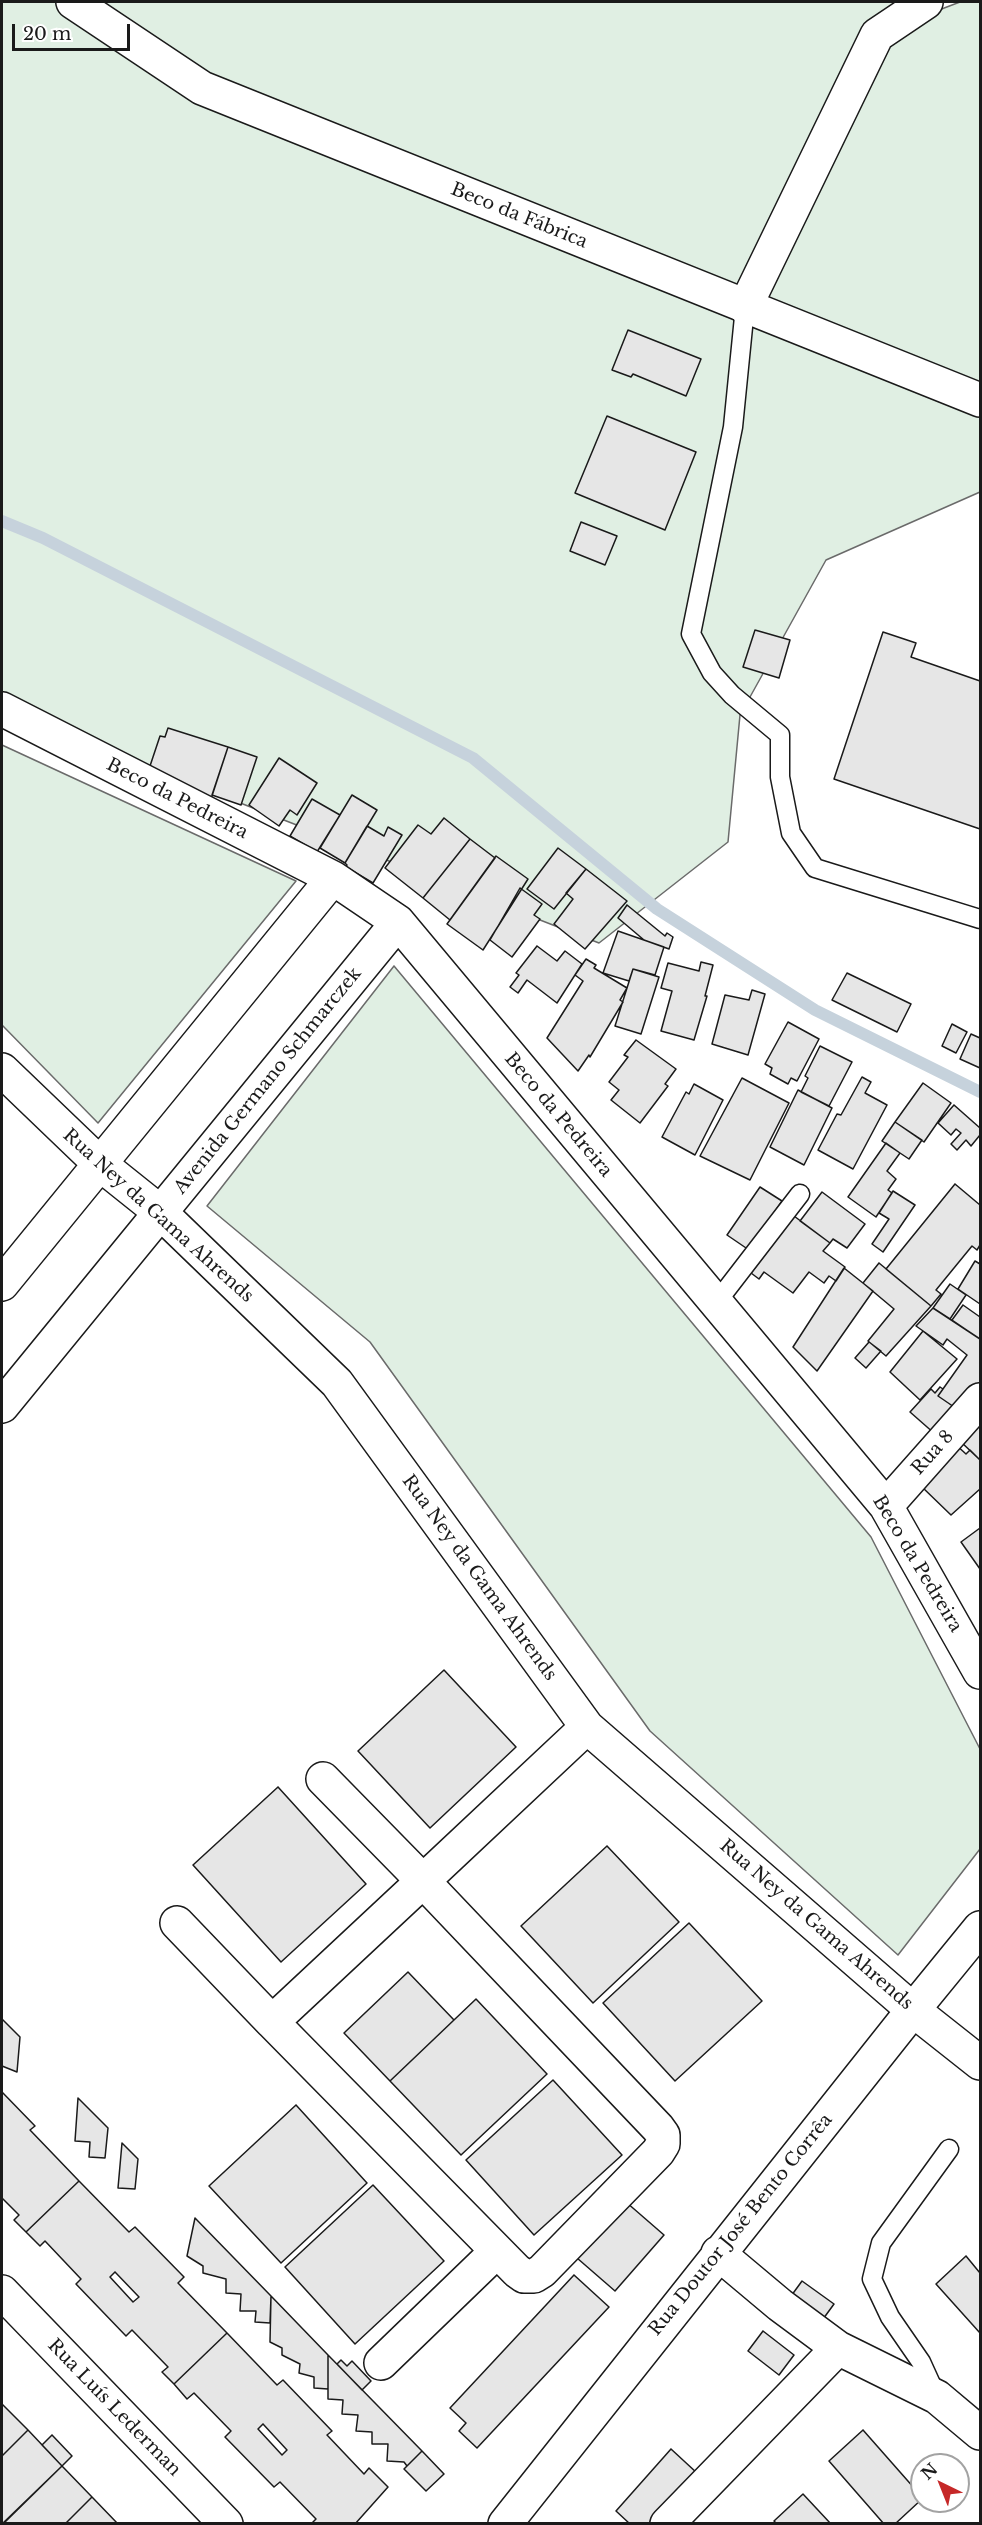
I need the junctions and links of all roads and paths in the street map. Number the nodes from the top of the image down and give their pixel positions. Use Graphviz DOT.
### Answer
graph roads {
  1 [pos="74,2"];
  2 [pos="926,2"];
  3 [pos="745,307"];
  4 [pos="981,400"];
  5 [pos="2,709"];
  6 [pos="333,878"];
  7 [pos="981,919"];
  8 [pos="398,922"];
  9 [pos="2,1070"];
  10 [pos="100,1164"];
  11 [pos="800,1194"];
  12 [pos="160,1212"];
  13 [pos="2,1284"];
  14 [pos="716,1303"];
  15 [pos="981,1400"];
  16 [pos="2,1406"];
  17 [pos="886,1506"];
  18 [pos="981,1672"];
  19 [pos="588,1727"];
  20 [pos="323,1779"];
  21 [pos="423,1881"];
  22 [pos="177,1923"];
  23 [pos="981,1928"];
  24 [pos="913,2010"];
  25 [pos="272,2022"];
  26 [pos="981,2063"];
  27 [pos="949,2149"];
  28 [pos="497,2251"];
  29 [pos="718,2253"];
  30 [pos="2,2292"];
  31 [pos="838,2348"];
  32 [pos="381,2363"];
  33 [pos="937,2397"];
  34 [pos="981,2433"];
  35 [pos="226,2523"];
  36 [pos="505,2523"];
  37 [pos="667,2523"];
  1 -- 3 [label="street, Beco da Fábrica"];
  2 -- 3 [label="street"];
  3 -- 4 [label="street, Beco da Fábrica"];
  3 -- 7 [label="lane"];
  5 -- 6 [label="street, Beco da Pedreira"];
  6 -- 8 [label="street, Beco da Pedreira"];
  6 -- 10 [label="street"];
  8 -- 12 [label="street, Avenida Germano Schmarczek"];
  8 -- 14 [label="street, Beco da Pedreira"];
  9 -- 10 [label="street, Rua Ney da Gama Ahrends"];
  10 -- 12 [label="street, Rua Ney da Gama Ahrends"];
  10 -- 13 [label="street"];
  11 -- 14 [label="lane"];
  12 -- 16 [label="street, Avenida Germano Schmarczek"];
  12 -- 19 [label="street, Rua Ney da Gama Ahrends"];
  14 -- 17 [label="street, Beco da Pedreira"];
  15 -- 17 [label="street, Rua 8"];
  17 -- 18 [label="street, Beco da Pedreira"];
  19 -- 21 [label="street"];
  19 -- 24 [label="street, Rua Ney da Gama Ahrends"];
  20 -- 21 [label="street"];
  21 -- 25 [label="street"];
  21 -- 28 [label="street"];
  22 -- 25 [label="street"];
  23 -- 24 [label="street, Rua Doutor José Bento Corrêa"];
  24 -- 26 [label="street, Rua Ney da Gama Ahrends"];
  24 -- 29 [label="street, Rua Doutor José Bento Corrêa"];
  25 -- 28 [label="street"];
  27 -- 33 [label="lane"];
  28 -- 32 [label="street"];
  29 -- 31 [label="street"];
  29 -- 36 [label="street, Rua Doutor José Bento Corrêa"];
  30 -- 35 [label="street, Rua Luís Lederman"];
  31 -- 33 [label="street"];
  31 -- 37 [label="street"];
  33 -- 34 [label="street"];
}
